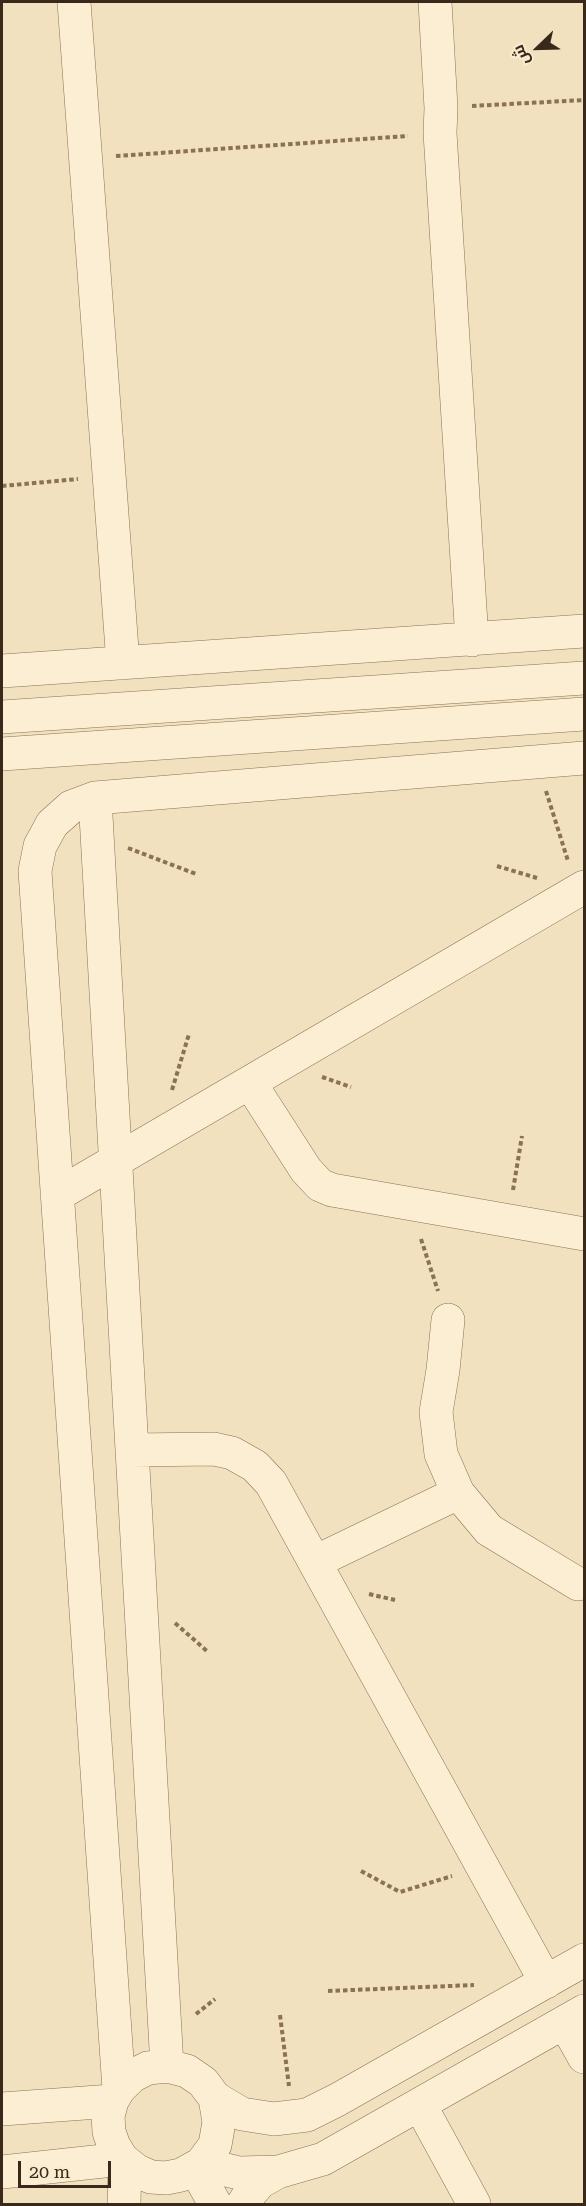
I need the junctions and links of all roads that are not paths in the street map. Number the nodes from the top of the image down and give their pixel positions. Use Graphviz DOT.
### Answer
graph roads {
  1 [pos="74,2"];
  2 [pos="435,2"];
  3 [pos="585,631"];
  4 [pos="472,640"];
  5 [pos="123,663"];
  6 [pos="2,671"];
  7 [pos="585,678"];
  8 [pos="507,683"];
  9 [pos="585,714"];
  10 [pos="3,717"];
  11 [pos="509,719"];
  12 [pos="2,754"];
  13 [pos="585,758"];
  14 [pos="95,798"];
  15 [pos="581,889"];
  16 [pos="250,1083"];
  17 [pos="116,1160"];
  18 [pos="57,1195"];
  19 [pos="585,1234"];
  20 [pos="448,1320"];
  21 [pos="132,1450"];
  22 [pos="458,1493"];
  23 [pos="315,1562"];
  24 [pos="578,1584"];
  25 [pos="585,1960"];
  26 [pos="546,1982"];
  27 [pos="575,2017"];
  28 [pos="585,2057"];
  29 [pos="167,2066"];
  30 [pos="116,2095"];
  31 [pos="214,2098"];
  32 [pos="420,2105"];
  33 [pos="2,2109"];
  34 [pos="307,2115"];
  35 [pos="323,2159"];
  36 [pos="123,2161"];
  37 [pos="2,2172"];
  38 [pos="278,2172"];
  39 [pos="189,2178"];
  40 [pos="124,2205"];
  41 [pos="215,2205"];
  42 [pos="243,2205"];
  43 [pos="474,2205"];
  1 -- 5 [label="street"];
  2 -- 4 [label="street"];
  3 -- 4 [label="street"];
  4 -- 5 [label="street"];
  5 -- 6 [label="street"];
  6 -- 10 [label="street"];
  7 -- 8 [label="street"];
  8 -- 10 [label="street"];
  8 -- 11 [label="street"];
  9 -- 11 [label="street"];
  11 -- 12 [label="street"];
  13 -- 14 [label="street"];
  14 -- 17 [label="street"];
  14 -- 18 [label="street"];
  15 -- 16 [label="street"];
  16 -- 17 [label="street"];
  16 -- 19 [label="street"];
  17 -- 18 [label="street"];
  17 -- 21 [label="street"];
  18 -- 30 [label="street"];
  20 -- 22 [label="street"];
  21 -- 23 [label="street"];
  21 -- 29 [label="street"];
  22 -- 23 [label="street"];
  22 -- 24 [label="street"];
  23 -- 26 [label="street"];
  25 -- 26 [label="street"];
  26 -- 34 [label="street"];
  27 -- 28 [label="street"];
  27 -- 32 [label="street"];
  29 -- 30 [label="street"];
  29 -- 31 [label="street"];
  30 -- 33 [label="street"];
  30 -- 36 [label="street"];
  31 -- 34 [label="street"];
  31 -- 39 [label="street"];
  32 -- 35 [label="street"];
  32 -- 43 [label="street"];
  34 -- 35 [label="street"];
  35 -- 38 [label="street"];
  36 -- 37 [label="street"];
  36 -- 39 [label="street"];
  36 -- 40 [label="street"];
  38 -- 39 [label="street"];
  38 -- 42 [label="street"];
  39 -- 41 [label="street"];
}
